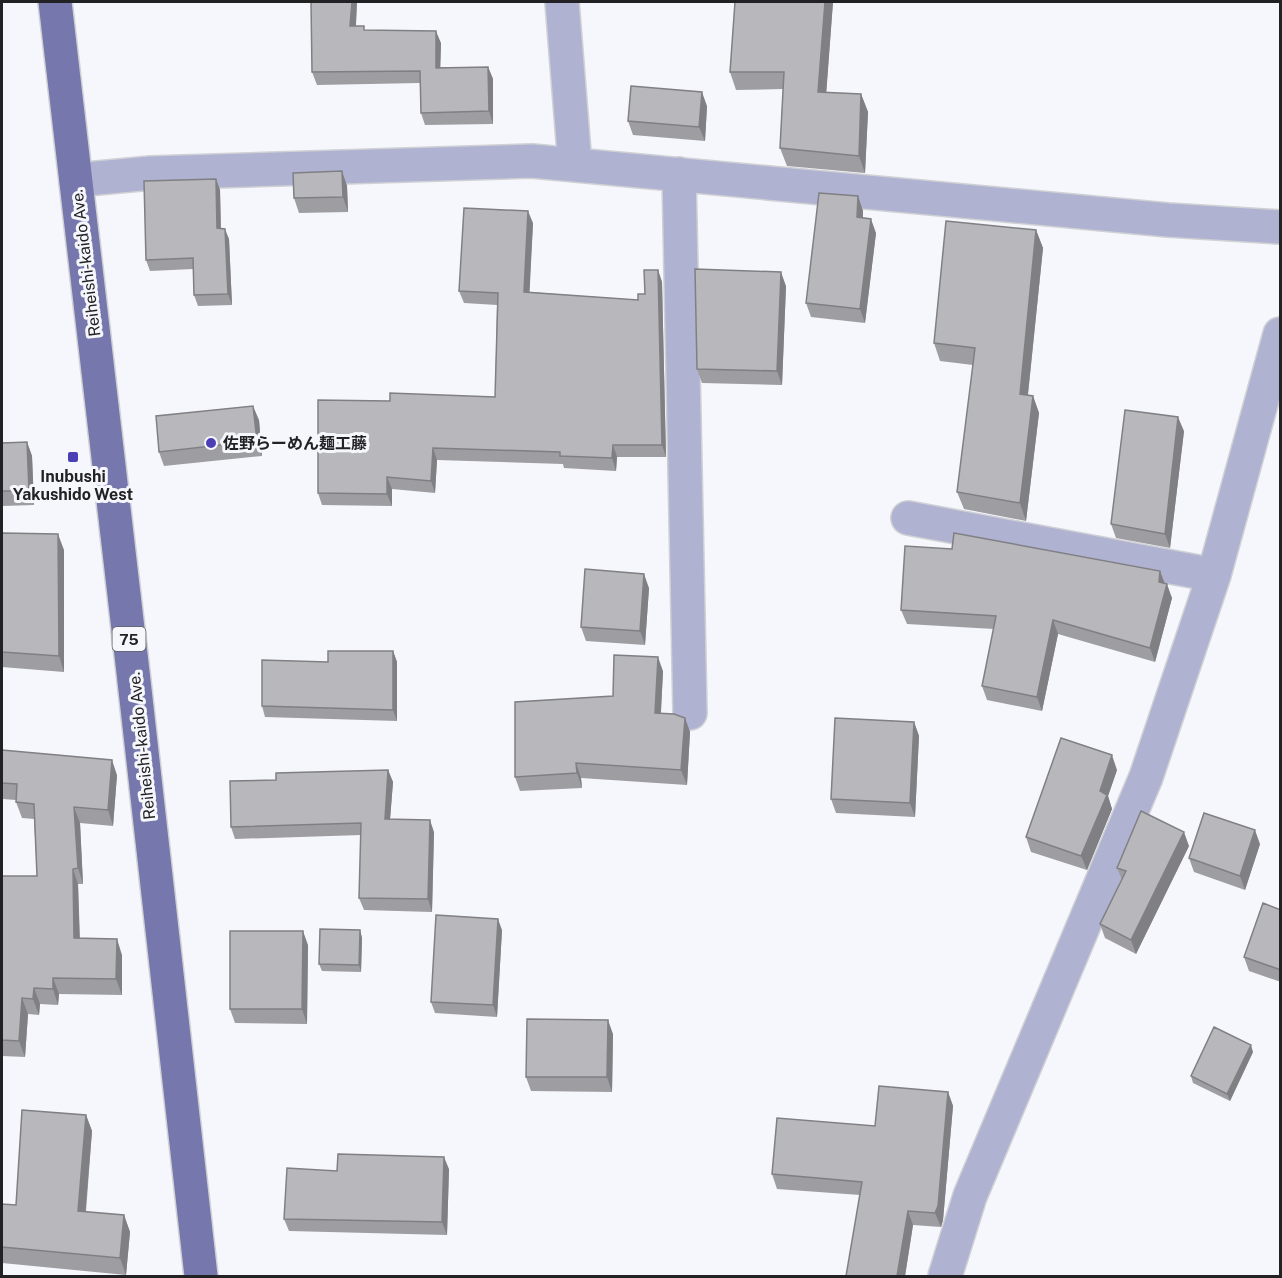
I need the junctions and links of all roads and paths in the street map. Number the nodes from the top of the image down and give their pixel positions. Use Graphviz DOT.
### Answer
graph roads {
  1 [pos="55,2"];
  2 [pos="562,2"];
  3 [pos="576,165"];
  4 [pos="679,174"];
  5 [pos="76,180"];
  6 [pos="1281,227"];
  7 [pos="1281,334"];
  8 [pos="908,518"];
  9 [pos="1214,575"];
  10 [pos="690,713"];
  11 [pos="201,1276"];
  12 [pos="945,1276"];
  1 -- 5 [label="main road, Reiheishi-kaido Ave. / 75"];
  2 -- 3 [label="street"];
  3 -- 4 [label="street"];
  3 -- 5 [label="street"];
  4 -- 6 [label="street"];
  4 -- 10 [label="street"];
  5 -- 11 [label="main road, Reiheishi-kaido Ave. / 75"];
  7 -- 9 [label="street"];
  8 -- 9 [label="street"];
  9 -- 12 [label="street"];
}
